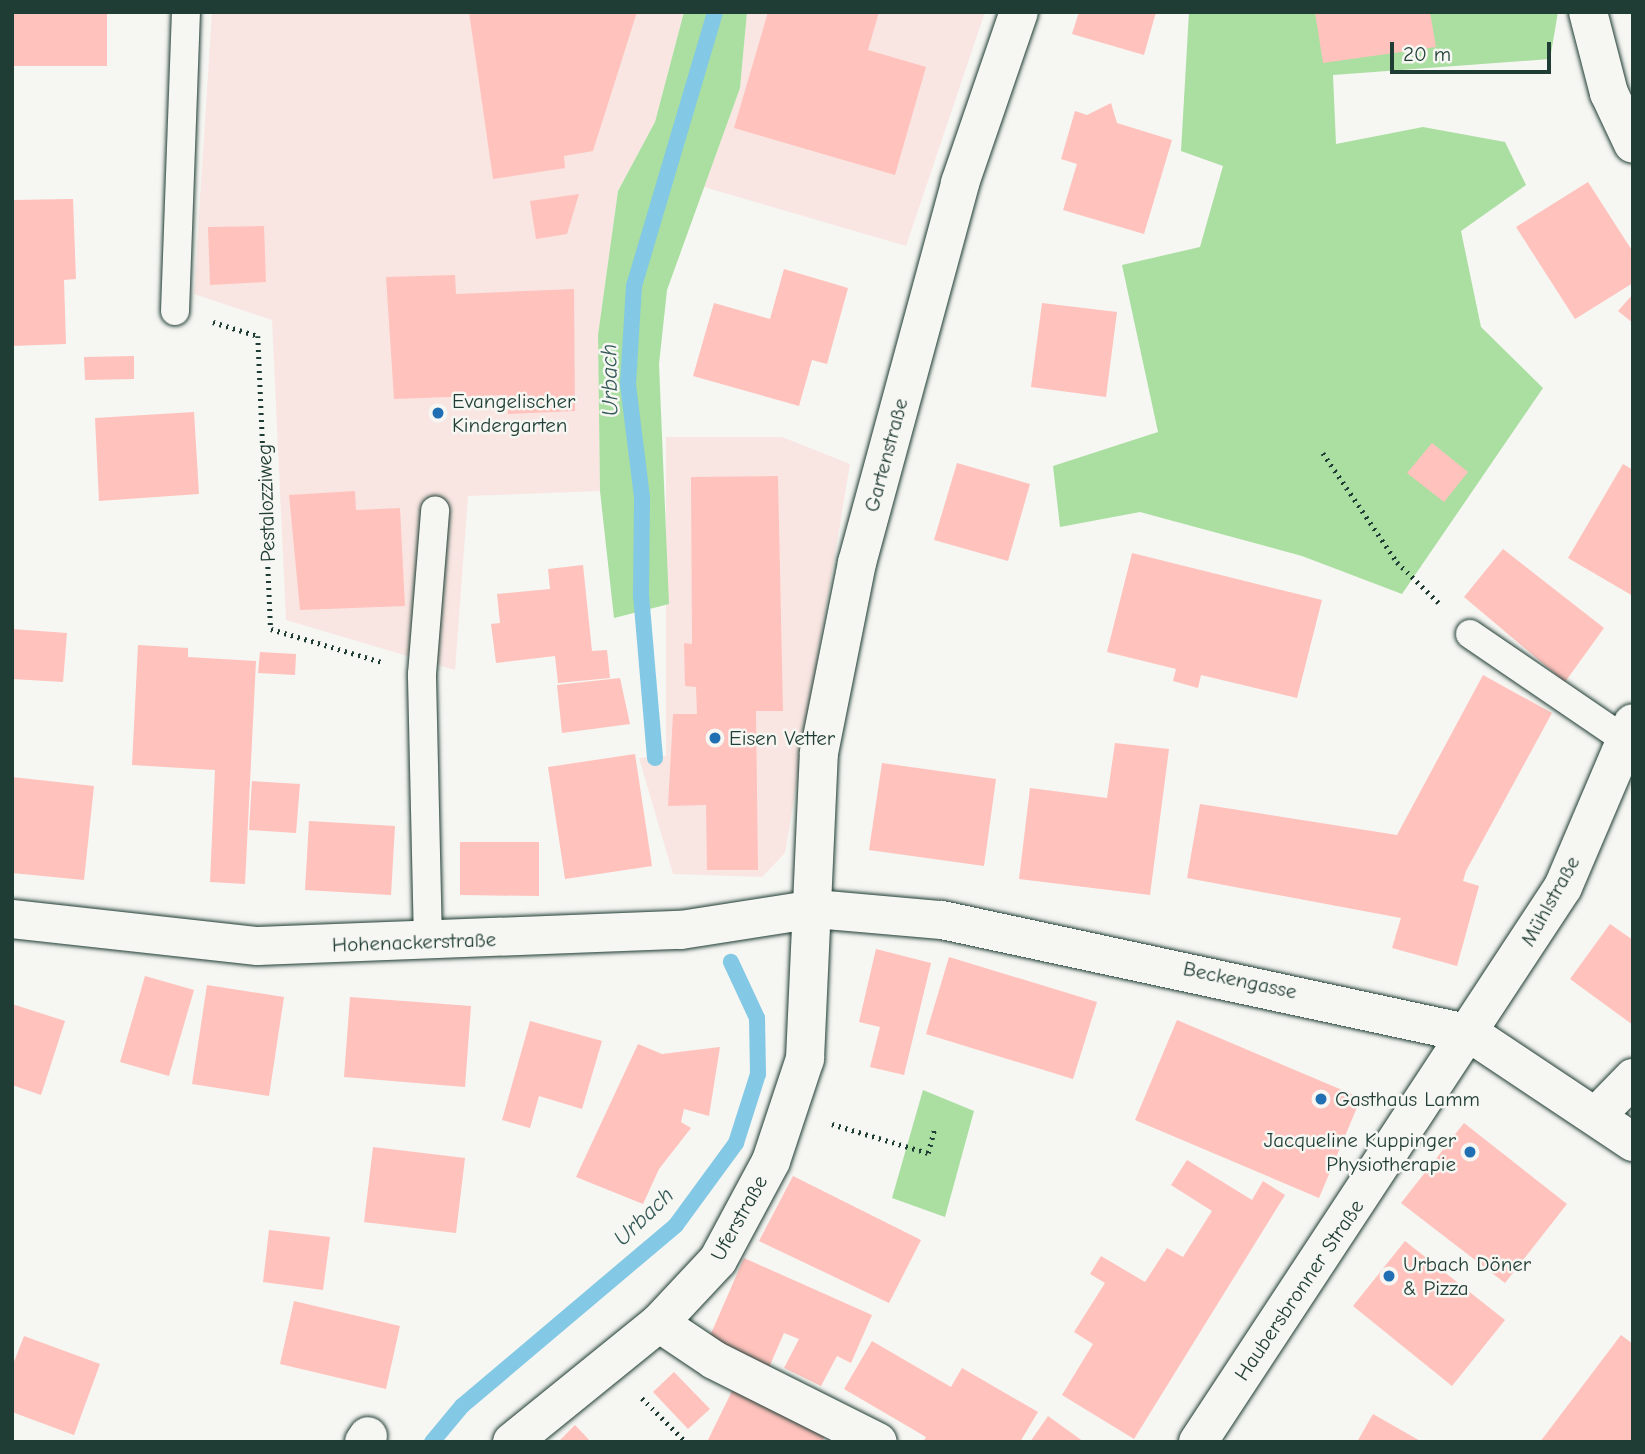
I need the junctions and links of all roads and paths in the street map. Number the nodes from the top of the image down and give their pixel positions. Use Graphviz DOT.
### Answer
graph roads {
  1 [pos="186,12"];
  2 [pos="1019,12"];
  3 [pos="1588,12"];
  4 [pos="1633,144"];
  5 [pos="175,311"];
  6 [pos="1323,453"];
  7 [pos="435,512"];
  8 [pos="1470,634"];
  9 [pos="422,674"];
  10 [pos="1629,731"];
  11 [pos="815,909"];
  12 [pos="12,919"];
  13 [pos="428,942"];
  14 [pos="1471,1034"];
  15 [pos="1633,1078"];
  16 [pos="787,1112"];
  17 [pos="1597,1115"];
  18 [pos="934,1130"];
  19 [pos="1633,1142"];
  20 [pos="659,1323"];
  21 [pos="606,1363"];
  22 [pos="512,1442"];
  23 [pos="686,1442"];
  24 [pos="878,1442"];
  25 [pos="1198,1442"];
  1 -- 5 [label="lane"];
  2 -- 11 [label="street, Gartenstraße"];
  3 -- 4 [label="street"];
  5 -- 9 [label="path, Pestalozziweg"];
  6 -- 8 [label="path"];
  7 -- 9 [label="lane"];
  8 -- 10 [label="lane"];
  9 -- 13 [label="lane"];
  10 -- 14 [label="street, Mühlstraße"];
  11 -- 13 [label="street, Hohenackerstraße"];
  11 -- 14 [label="street, Beckengasse"];
  11 -- 16 [label="street, Uferstraße"];
  12 -- 13 [label="street, Hohenackerstraße"];
  14 -- 17 [label="street, Beckengasse"];
  14 -- 25 [label="street, Haubersbronner Straße"];
  15 -- 17 [label="street"];
  16 -- 18 [label="path"];
  16 -- 20 [label="street, Uferstraße"];
  17 -- 19 [label="street, Beckengasse"];
  20 -- 21 [label="street, Uferstraße"];
  20 -- 24 [label="street"];
  21 -- 22 [label="street, Uferstraße"];
  21 -- 23 [label="path"];
}
